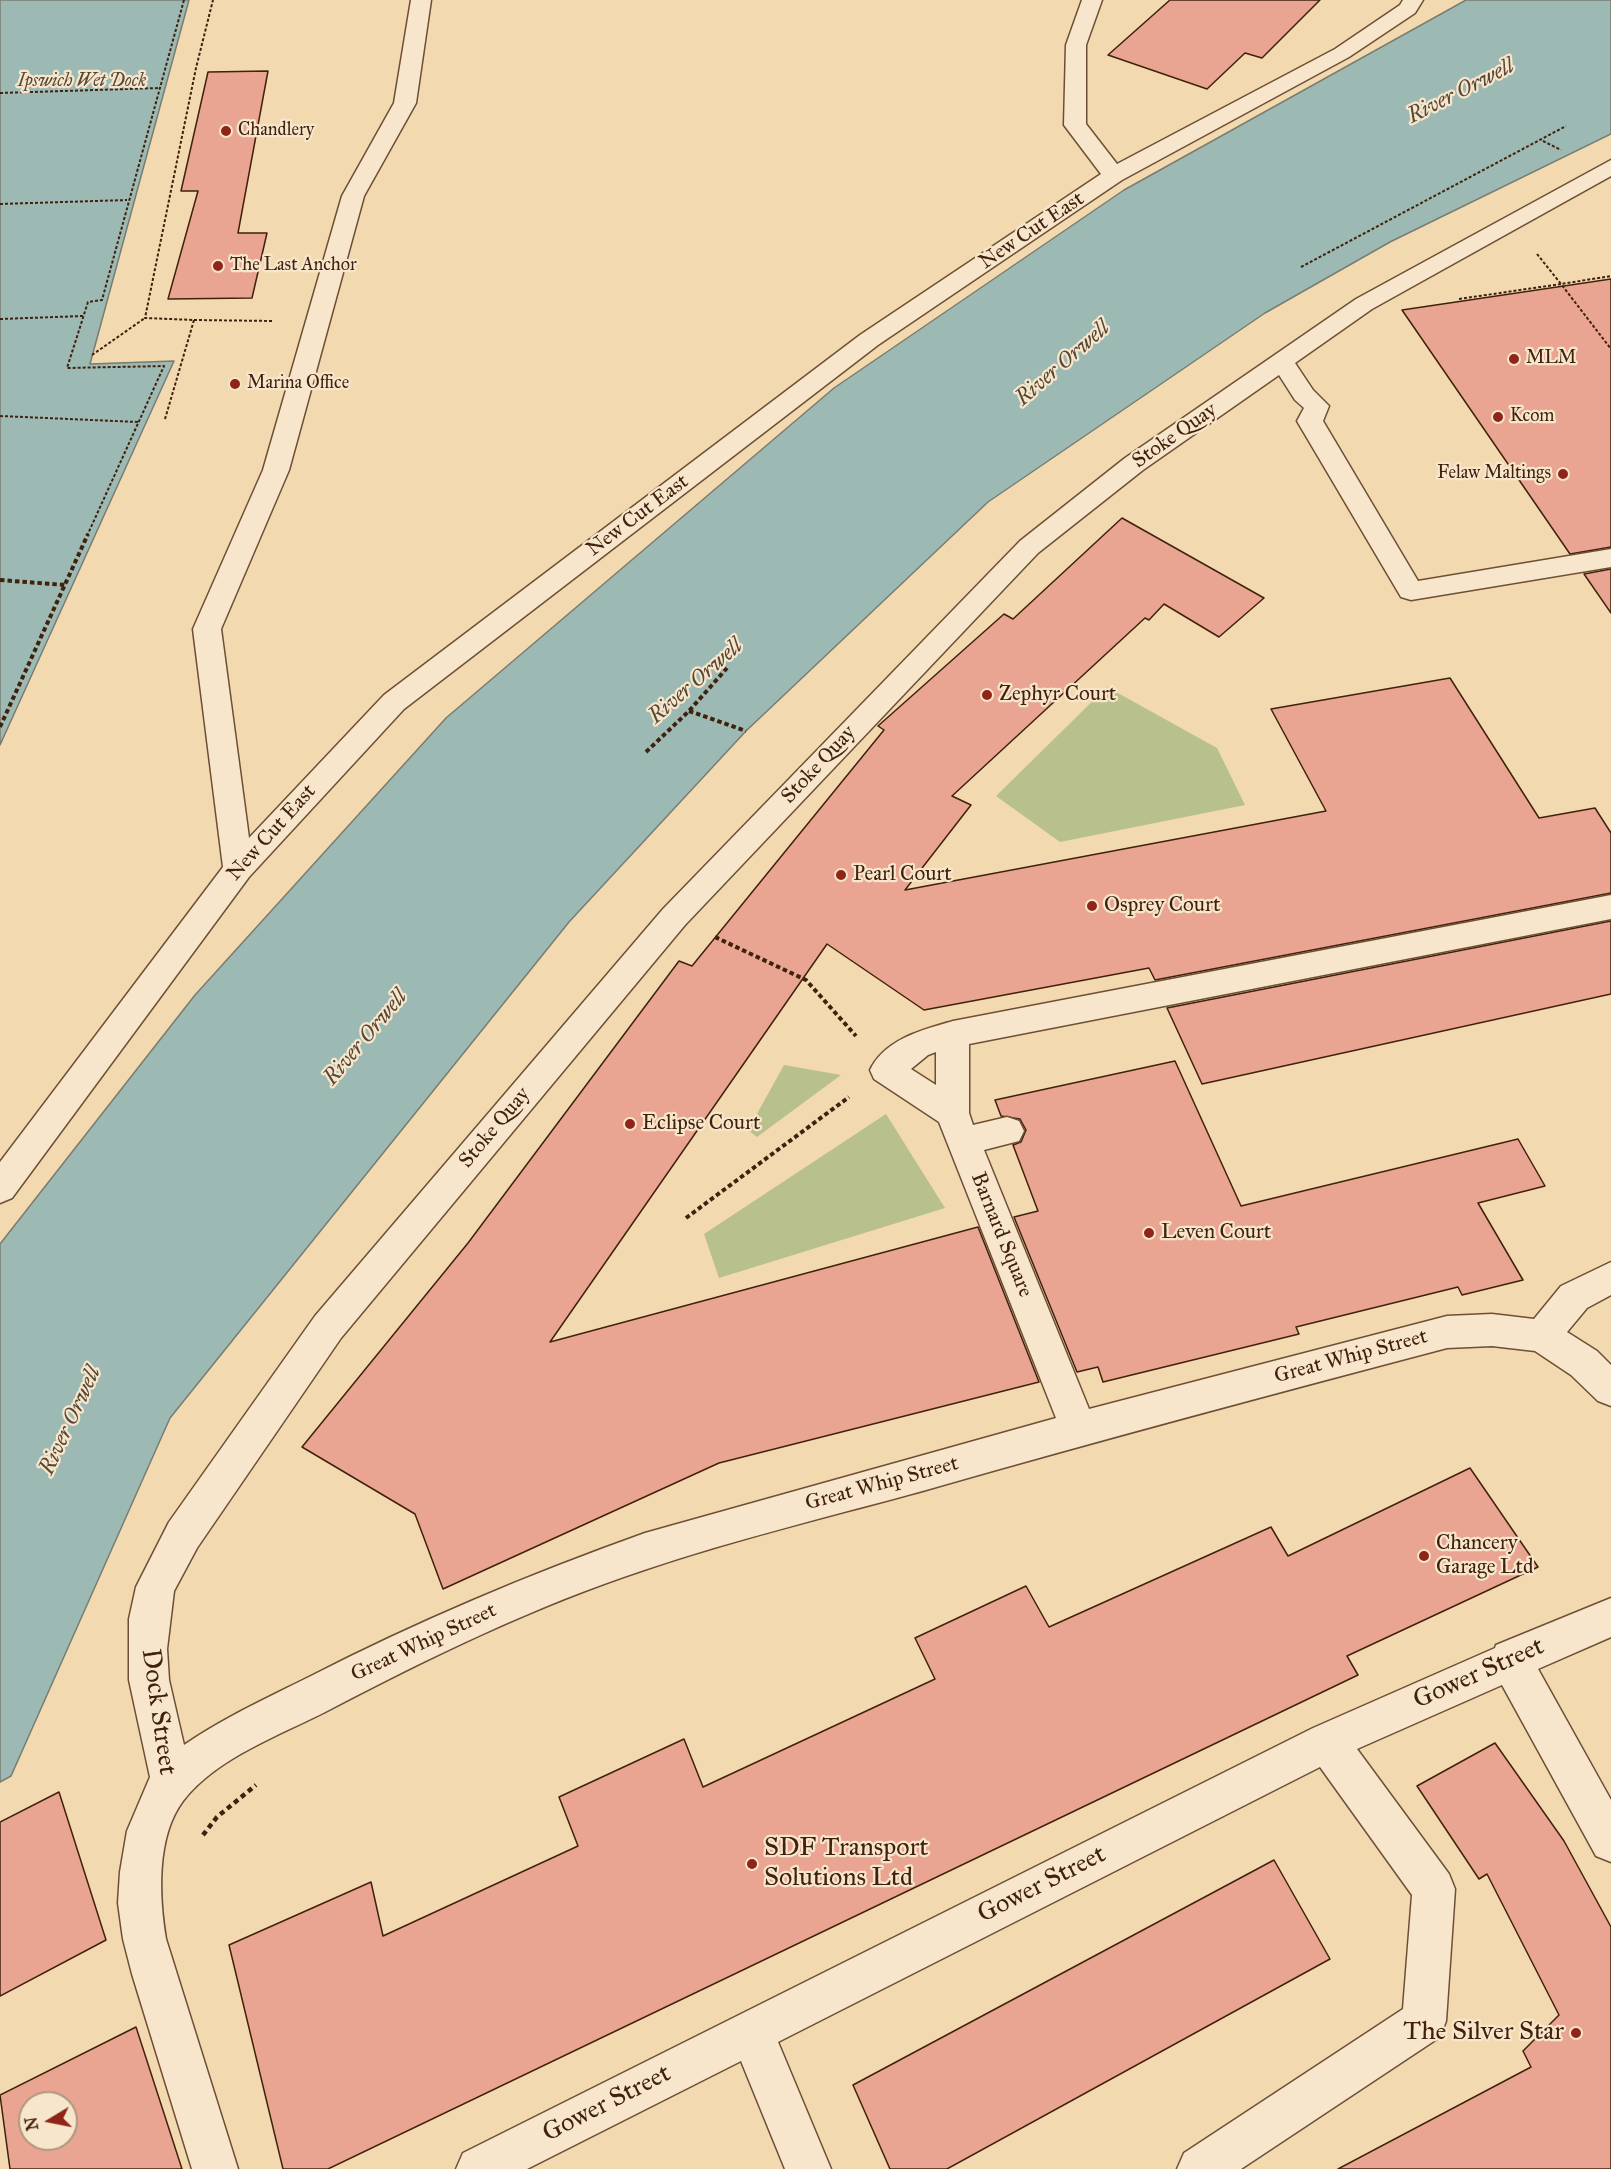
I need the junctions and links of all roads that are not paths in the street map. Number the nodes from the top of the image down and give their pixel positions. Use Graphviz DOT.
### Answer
graph roads {
  1 [pos="421,0"];
  2 [pos="1092,0"];
  3 [pos="1413,0"];
  4 [pos="1611,167"];
  5 [pos="1114,175"];
  6 [pos="1282,362"];
  7 [pos="1611,558"];
  8 [pos="238,869"];
  9 [pos="1611,907"];
  10 [pos="953,1034"];
  11 [pos="958,1127"];
  12 [pos="1007,1131"];
  13 [pos="0,1188"];
  14 [pos="1611,1277"];
  15 [pos="1542,1336"];
  16 [pos="1611,1389"];
  17 [pos="1079,1429"];
  18 [pos="183,1535"];
  19 [pos="1611,1617"];
  20 [pos="1510,1659"];
  21 [pos="1327,1742"];
  22 [pos="172,1782"];
  23 [pos="1611,1840"];
  24 [pos="751,2031"];
  25 [pos="215,2169"];
  26 [pos="479,2169"];
  27 [pos="808,2169"];
  28 [pos="1200,2169"];
  1 -- 8 [label="street"];
  2 -- 5 [label="street"];
  3 -- 5 [label="street, New Cut East"];
  4 -- 6 [label="street, Stoke Quay"];
  5 -- 8 [label="street, New Cut East"];
  6 -- 7 [label="street"];
  6 -- 18 [label="street, Stoke Quay"];
  8 -- 13 [label="street, New Cut East"];
  9 -- 10 [label="street"];
  10 -- 11 [label="street"];
  10 -- 11 [label="street"];
  11 -- 12 [label="street"];
  11 -- 17 [label="street, Barnard Square"];
  14 -- 15 [label="street"];
  15 -- 16 [label="street"];
  15 -- 17 [label="street, Great Whip Street"];
  17 -- 22 [label="street, Great Whip Street"];
  18 -- 22 [label="street, Dock Street"];
  19 -- 20 [label="street, Gower Street"];
  20 -- 21 [label="street, Gower Street"];
  20 -- 23 [label="street"];
  21 -- 24 [label="street, Gower Street"];
  21 -- 28 [label="street"];
  22 -- 25 [label="street, Dock Street"];
  24 -- 26 [label="street, Gower Street"];
  24 -- 27 [label="street"];
}
